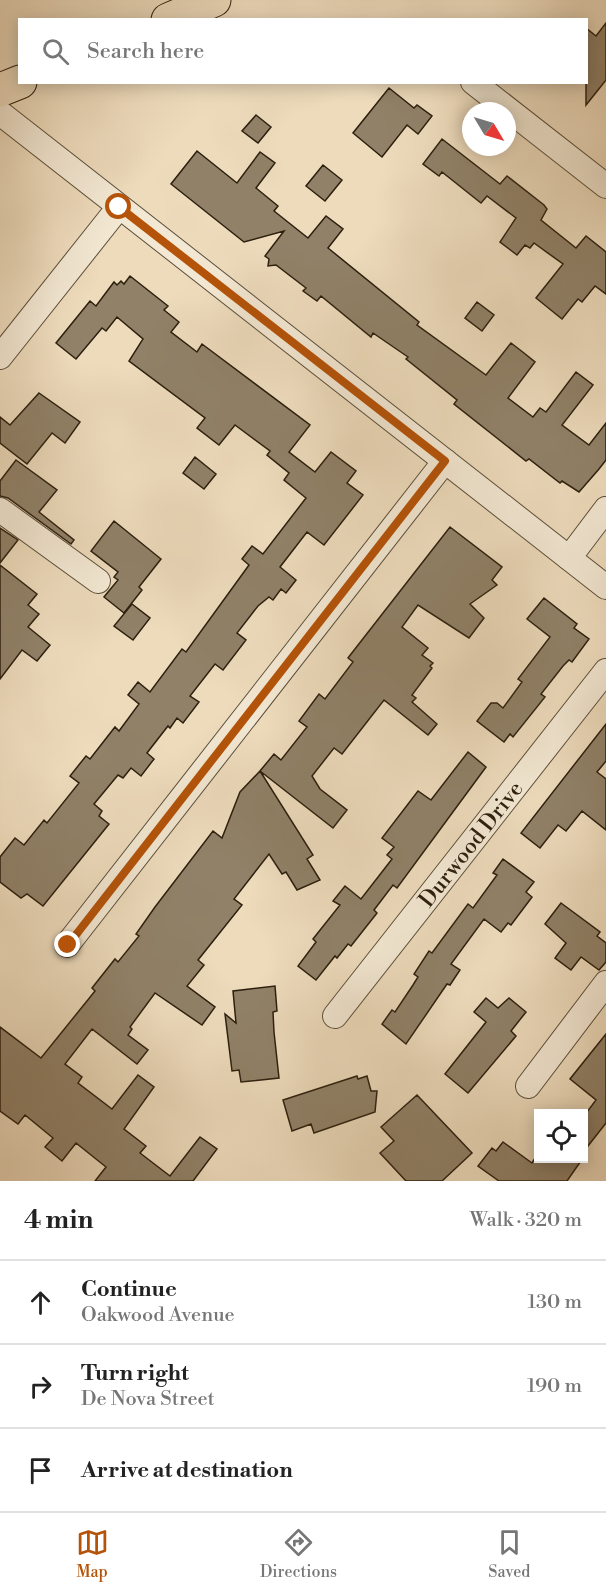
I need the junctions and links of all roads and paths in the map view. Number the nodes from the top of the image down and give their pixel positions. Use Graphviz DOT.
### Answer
graph roads {
  1 [pos="214,0"];
  2 [pos="173,18"];
  3 [pos="18,83"];
  4 [pos="476,84"];
  5 [pos="0,90"];
  6 [pos="0,113"];
  7 [pos="606,186"];
  8 [pos="119,207"];
  9 [pos="0,357"];
  10 [pos="445,461"];
  11 [pos="606,509"];
  12 [pos="0,510"];
  13 [pos="569,558"];
  14 [pos="98,581"];
  15 [pos="606,587"];
  16 [pos="606,671"];
  17 [pos="68,945"];
  18 [pos="606,983"];
  19 [pos="335,1016"];
  20 [pos="528,1086"];
  1 -- 2 [label="highway"];
  3 -- 5 [label="highway"];
  4 -- 7 [label="street"];
  6 -- 8 [label="street"];
  8 -- 9 [label="street"];
  8 -- 10 [label="street"];
  10 -- 13 [label="street"];
  10 -- 17 [label="street"];
  11 -- 13 [label="street"];
  12 -- 14 [label="street"];
  13 -- 15 [label="street"];
  16 -- 19 [label="street, Durwood Drive"];
  18 -- 20 [label="street"];
}
